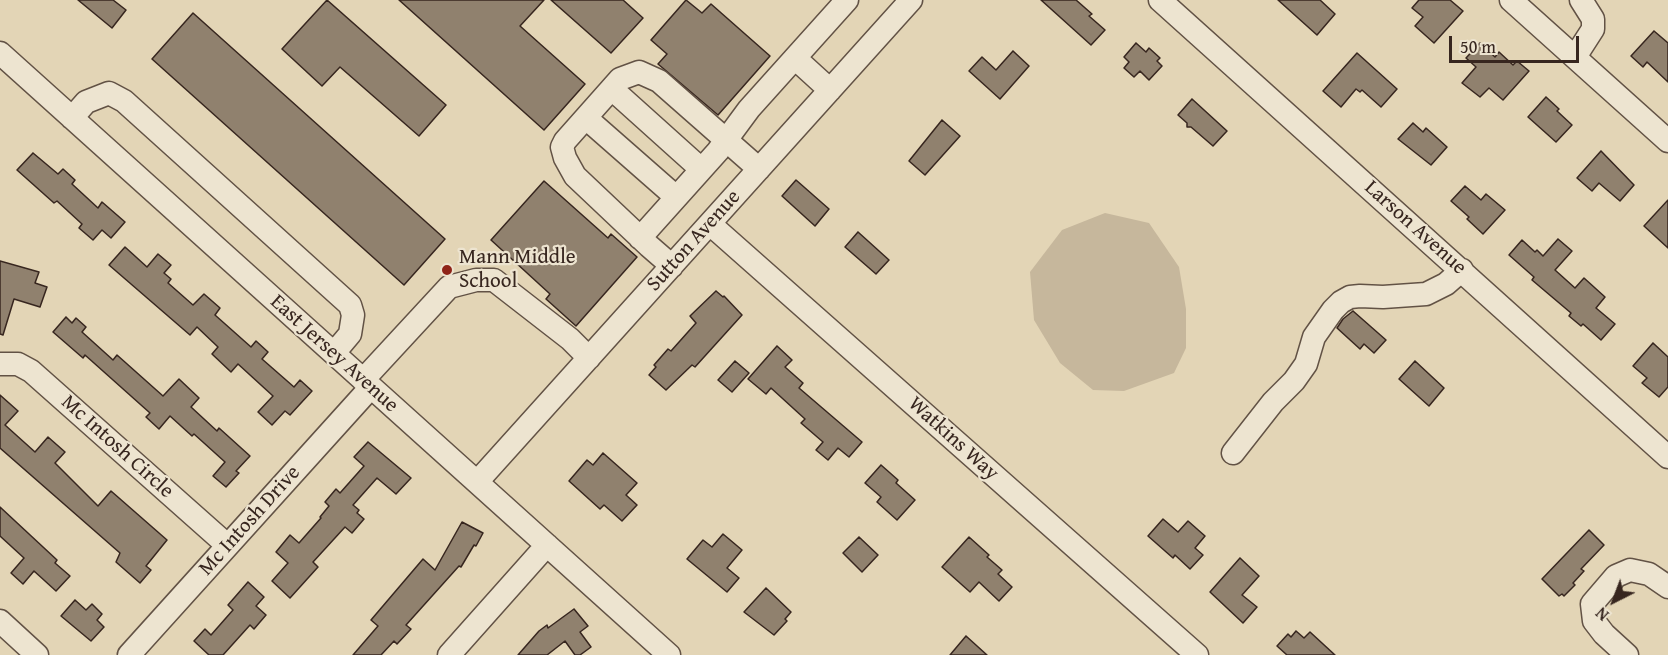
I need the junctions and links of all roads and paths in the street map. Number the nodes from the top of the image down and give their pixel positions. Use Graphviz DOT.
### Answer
graph roads {
  1 [pos="847,0"];
  2 [pos="910,0"];
  3 [pos="1160,0"];
  4 [pos="1581,0"];
  5 [pos="1519,3"];
  6 [pos="0,53"];
  7 [pos="1575,57"];
  8 [pos="796,59"];
  9 [pos="612,89"];
  10 [pos="830,90"];
  11 [pos="72,118"];
  12 [pos="586,118"];
  13 [pos="726,139"];
  14 [pos="1668,141"];
  15 [pos="701,169"];
  16 [pos="759,169"];
  17 [pos="676,196"];
  18 [pos="710,224"];
  19 [pos="640,238"];
  20 [pos="672,266"];
  21 [pos="1462,270"];
  22 [pos="334,353"];
  23 [pos="589,358"];
  24 [pos="0,364"];
  25 [pos="367,383"];
  26 [pos="1233,453"];
  27 [pos="1668,457"];
  28 [pos="477,482"];
  29 [pos="227,545"];
  30 [pos="547,545"];
  31 [pos="1668,586"];
  32 [pos="0,621"];
  33 [pos="38,655"];
  34 [pos="129,655"];
  35 [pos="448,655"];
  36 [pos="669,655"];
  37 [pos="1197,655"];
  38 [pos="1627,655"];
  1 -- 8 [label="street"];
  2 -- 10 [label="street, Sutton Avenue"];
  3 -- 21 [label="street, Larson Avenue"];
  4 -- 7 [label="street"];
  5 -- 7 [label="street"];
  6 -- 11 [label="street, East Jersey Avenue"];
  7 -- 14 [label="street"];
  8 -- 10 [label="street"];
  8 -- 13 [label="street"];
  9 -- 12 [label="street"];
  9 -- 13 [label="street"];
  9 -- 15 [label="street"];
  10 -- 16 [label="street, Sutton Avenue"];
  11 -- 22 [label="street, East Jersey Avenue"];
  11 -- 22 [label="street"];
  12 -- 17 [label="street"];
  12 -- 19 [label="street"];
  13 -- 15 [label="street"];
  13 -- 16 [label="street"];
  15 -- 17 [label="street"];
  16 -- 18 [label="street, Sutton Avenue"];
  17 -- 19 [label="street"];
  18 -- 20 [label="street, Sutton Avenue"];
  18 -- 37 [label="street, Watkins Way"];
  19 -- 20 [label="street"];
  20 -- 23 [label="street, Sutton Avenue"];
  21 -- 26 [label="street"];
  21 -- 27 [label="street, Larson Avenue"];
  22 -- 25 [label="street, East Jersey Avenue"];
  23 -- 25 [label="street, Mc Intosh Drive"];
  23 -- 28 [label="street, Sutton Avenue"];
  24 -- 29 [label="street, Mc Intosh Circle"];
  25 -- 28 [label="street, East Jersey Avenue"];
  25 -- 29 [label="street, Mc Intosh Drive"];
  28 -- 30 [label="street, East Jersey Avenue"];
  29 -- 34 [label="street, Mc Intosh Drive"];
  30 -- 35 [label="street"];
  30 -- 36 [label="street, East Jersey Avenue"];
  31 -- 38 [label="street"];
  32 -- 33 [label="street"];
}
